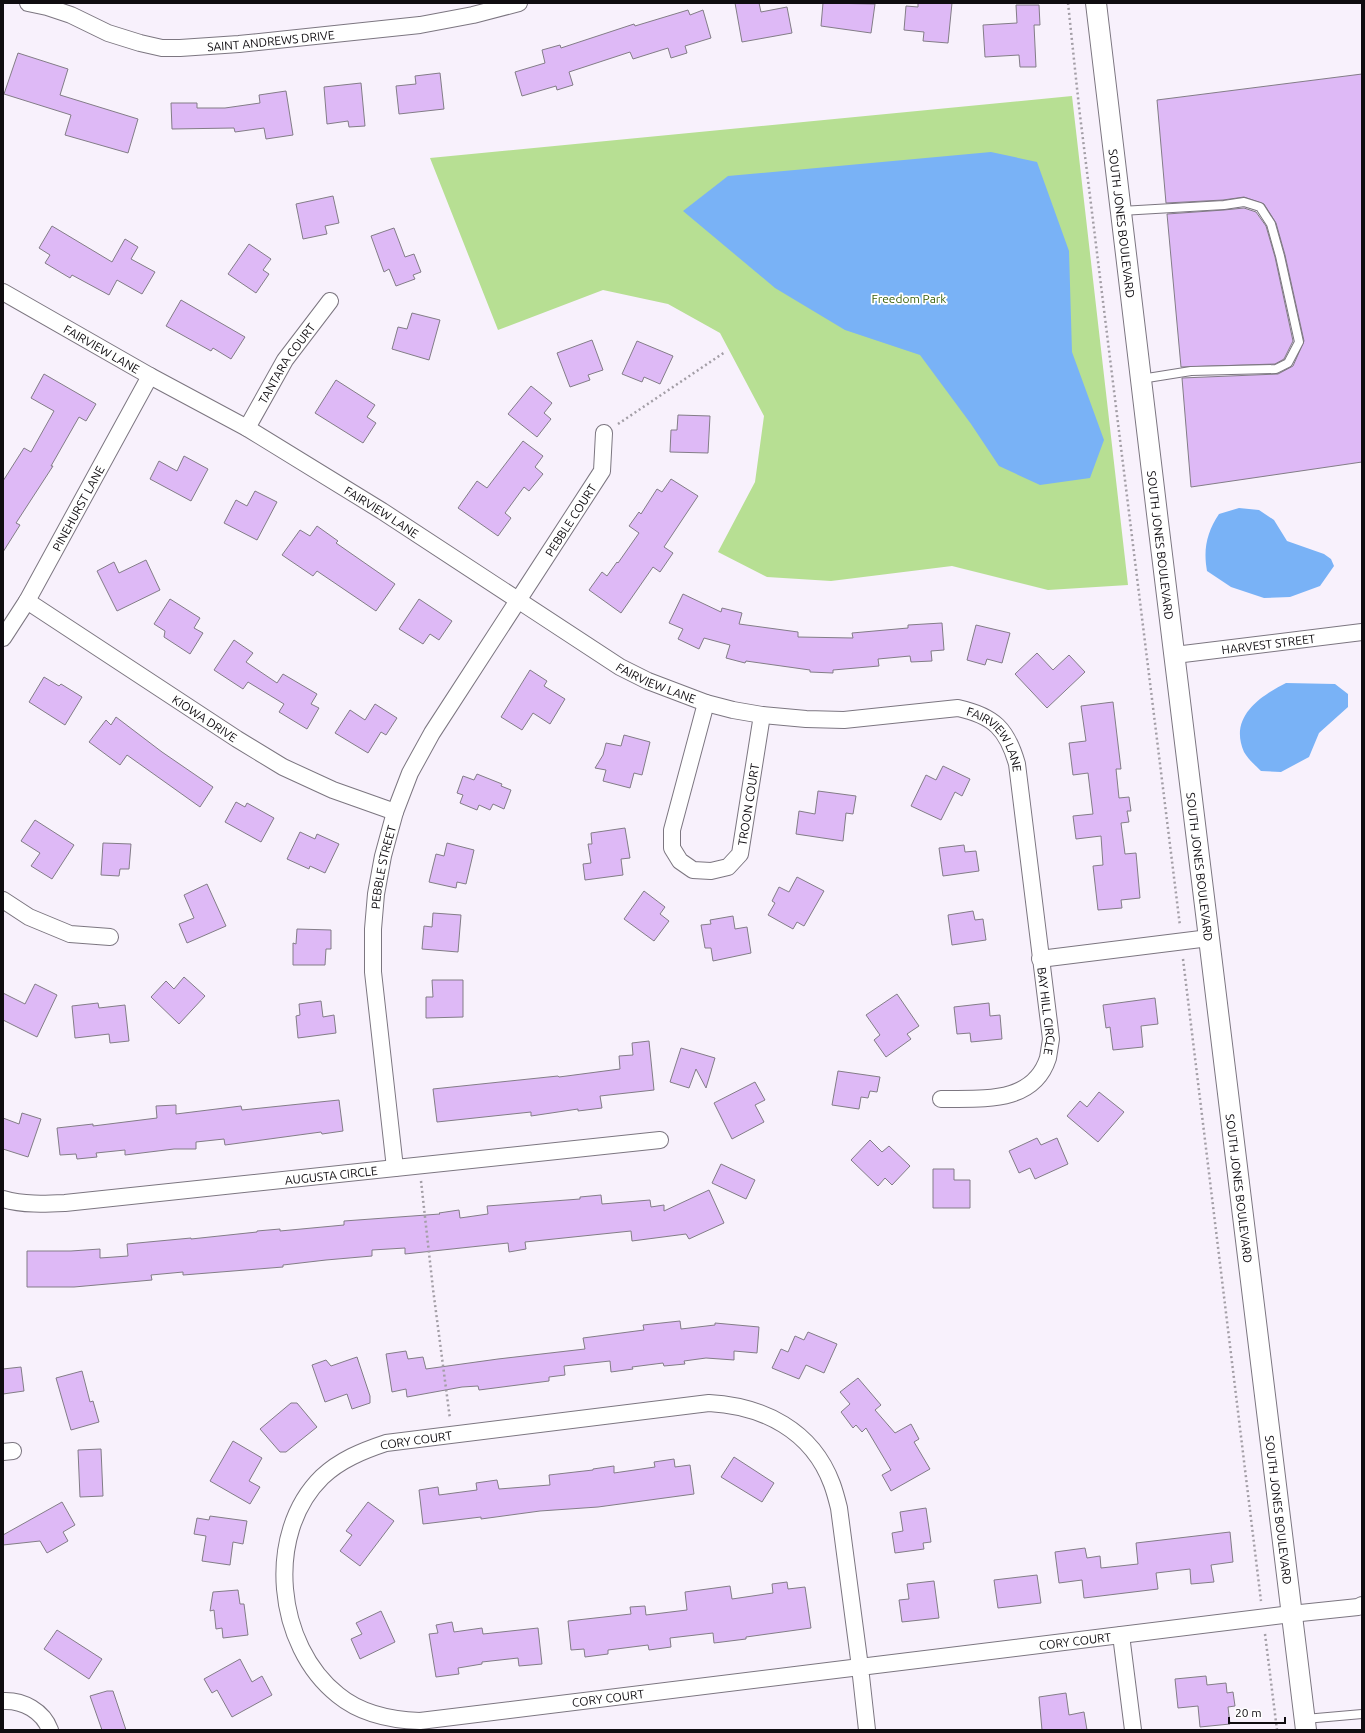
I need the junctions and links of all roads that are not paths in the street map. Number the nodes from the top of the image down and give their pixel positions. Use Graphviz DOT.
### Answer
graph roads {
  1 [pos="28,3"];
  2 [pos="519,3"];
  3 [pos="1096,3"];
  4 [pos="1121,211"];
  5 [pos="3,292"];
  6 [pos="330,301"];
  7 [pos="150,376"];
  8 [pos="1141,379"];
  9 [pos="247,428"];
  10 [pos="604,433"];
  11 [pos="518,600"];
  12 [pos="27,601"];
  13 [pos="1362,632"];
  14 [pos="3,638"];
  15 [pos="1175,655"];
  16 [pos="706,703"];
  17 [pos="762,715"];
  18 [pos="395,812"];
  19 [pos="3,900"];
  20 [pos="110,937"];
  21 [pos="1209,938"];
  22 [pos="1040,959"];
  23 [pos="941,1099"];
  24 [pos="660,1140"];
  25 [pos="395,1168"];
  26 [pos="3,1199"];
  27 [pos="1362,1605"];
  28 [pos="1291,1614"];
  29 [pos="1121,1635"];
  30 [pos="860,1668"];
  31 [pos="3,1701"];
  32 [pos="1362,1714"];
  33 [pos="1305,1725"];
  34 [pos="50,1730"];
  35 [pos="867,1730"];
  36 [pos="1133,1730"];
  1 -- 2 [label="street, SAINT ANDREWS DRIVE"];
  3 -- 4 [label="street, SOUTH JONES BOULEVARD"];
  4 -- 8 [label="street, SOUTH JONES BOULEVARD"];
  4 -- 8 [label="lane"];
  5 -- 7 [label="street, FAIRVIEW LANE"];
  6 -- 9 [label="street, TANTARA COURT"];
  7 -- 9 [label="street, FAIRVIEW LANE"];
  7 -- 12 [label="street, PINEHURST LANE"];
  8 -- 15 [label="street, SOUTH JONES BOULEVARD"];
  9 -- 11 [label="street, FAIRVIEW LANE"];
  10 -- 11 [label="street, PEBBLE COURT"];
  11 -- 16 [label="street, FAIRVIEW LANE"];
  11 -- 18 [label="street, PEBBLE STREET"];
  12 -- 14 [label="street, PINEHURST LANE"];
  12 -- 18 [label="street, KIOWA DRIVE"];
  13 -- 15 [label="street, HARVEST STREET"];
  15 -- 21 [label="street, SOUTH JONES BOULEVARD"];
  16 -- 17 [label="street, FAIRVIEW LANE"];
  16 -- 17 [label="street, TROON COURT"];
  17 -- 22 [label="street, FAIRVIEW LANE"];
  18 -- 25 [label="street, PEBBLE STREET"];
  19 -- 20 [label="street"];
  21 -- 22 [label="street"];
  21 -- 28 [label="street, SOUTH JONES BOULEVARD"];
  22 -- 23 [label="street, BAY HILL CIRCLE"];
  24 -- 25 [label="street, AUGUSTA CIRCLE"];
  25 -- 26 [label="street, AUGUSTA CIRCLE"];
  27 -- 28 [label="street, CORY COURT"];
  28 -- 29 [label="street, CORY COURT"];
  28 -- 33 [label="street, SOUTH JONES BOULEVARD"];
  29 -- 30 [label="street, CORY COURT"];
  29 -- 36 [label="street"];
  30 -- 30 [label="street, CORY COURT"];
  30 -- 35 [label="street"];
  31 -- 34 [label="street"];
  32 -- 33 [label="lane"];
}
